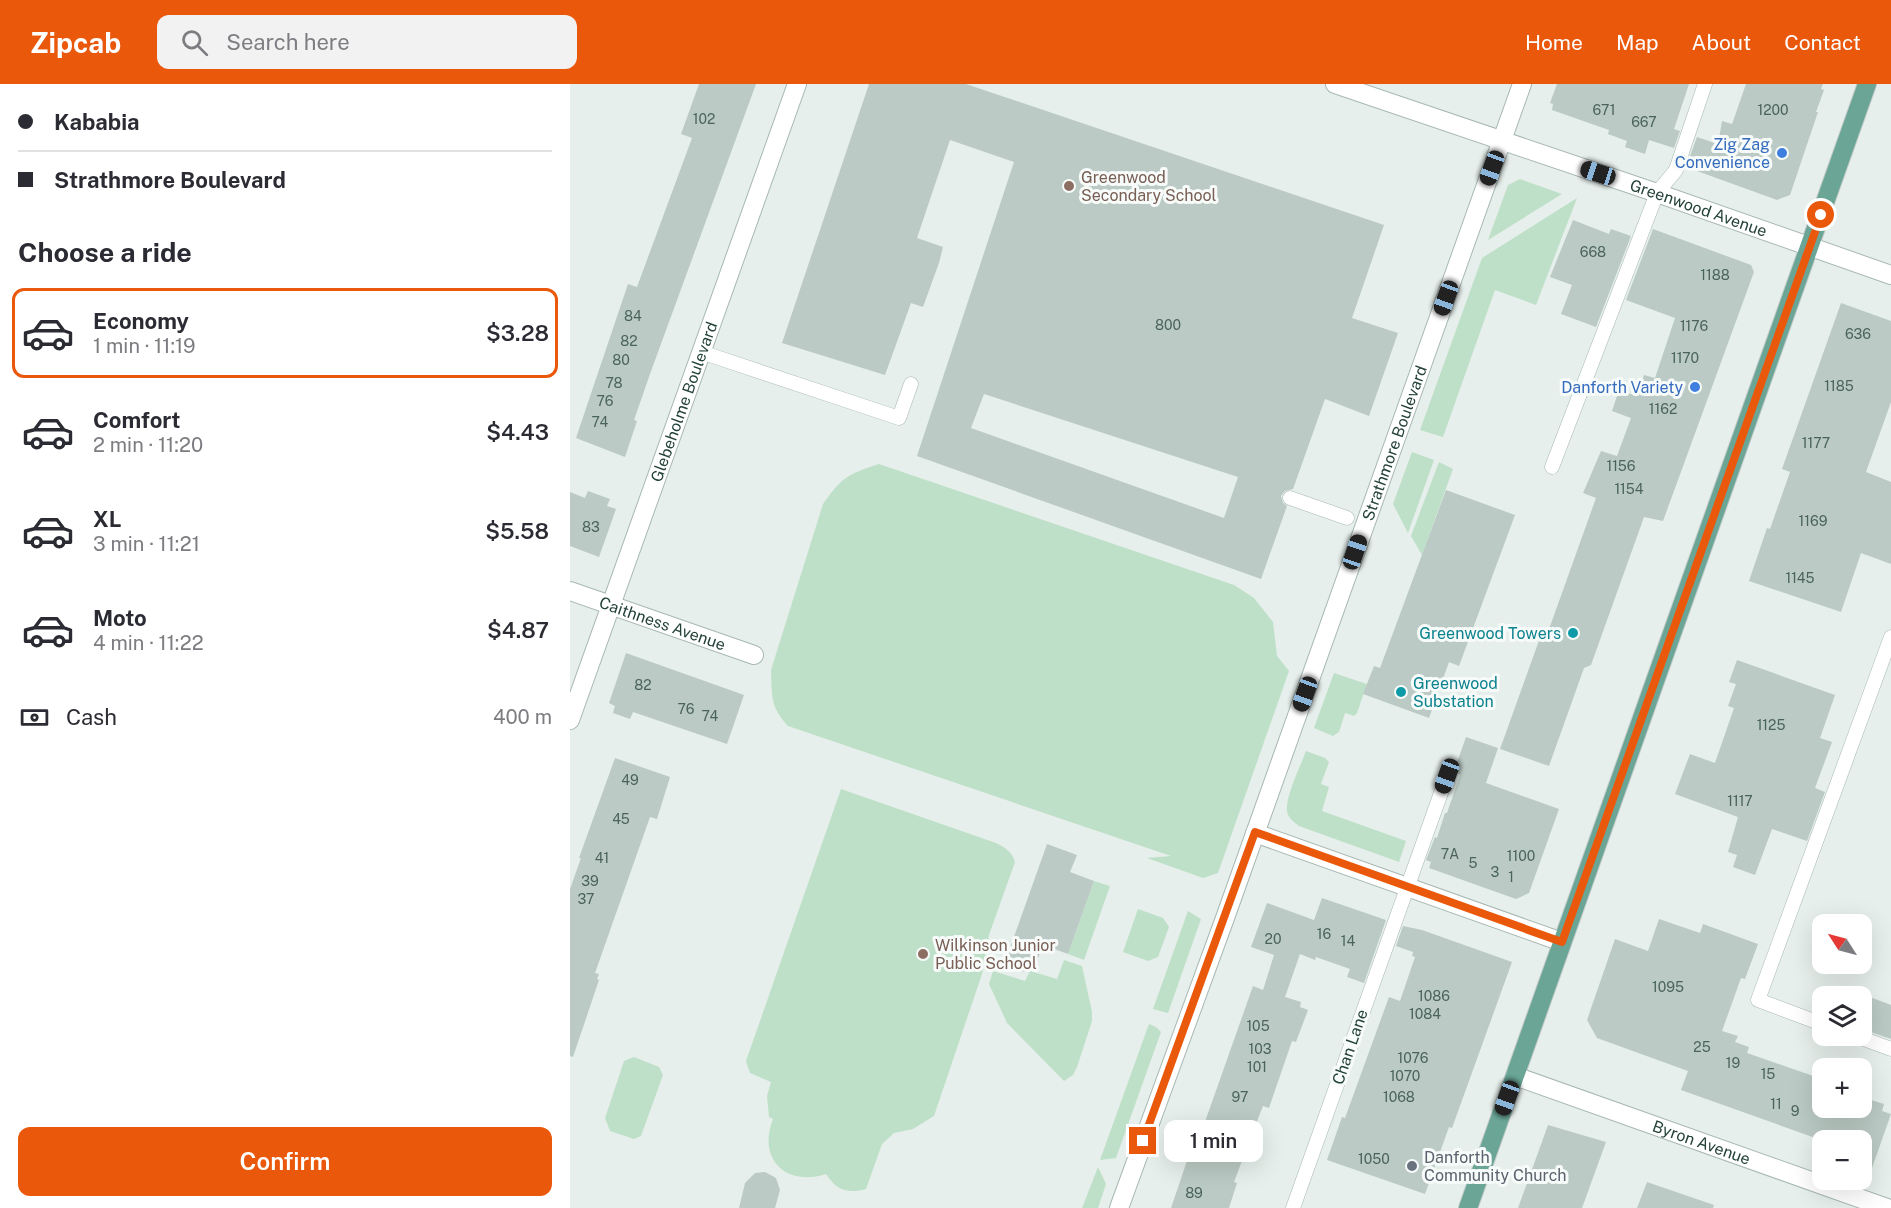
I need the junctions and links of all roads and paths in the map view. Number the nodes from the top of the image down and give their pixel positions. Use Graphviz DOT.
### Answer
graph roads {
  1 [pos="797,84"];
  2 [pos="1335,84"];
  3 [pos="1522,84"];
  4 [pos="1705,84"];
  5 [pos="1867,84"];
  6 [pos="1502,141"];
  7 [pos="1657,193"];
  8 [pos="1809,247"];
  9 [pos="1891,275"];
  10 [pos="701,352"];
  11 [pos="911,384"];
  12 [pos="1551,467"];
  13 [pos="1290,498"];
  14 [pos="1347,518"];
  15 [pos="570,591"];
  16 [pos="610,606"];
  17 [pos="1891,637"];
  18 [pos="754,655"];
  19 [pos="570,720"];
  20 [pos="1447,776"];
  21 [pos="1255,832"];
  22 [pos="1406,886"];
  23 [pos="1562,942"];
  24 [pos="1812,1020"];
  25 [pos="1872,1042"];
  26 [pos="1891,1049"];
  27 [pos="1515,1076"];
  28 [pos="1891,1198"];
  29 [pos="1119,1208"];
  30 [pos="1293,1208"];
  31 [pos="1468,1208"];
  32 [pos="1887,1208"];
  1 -- 10 [label="street, Glebeholme Boulevard"];
  2 -- 6 [label="street, Greenwood Avenue"];
  3 -- 6 [label="street, Strathmore Boulevard"];
  4 -- 7 [label="lane"];
  5 -- 8 [label="main road"];
  6 -- 7 [label="street, Greenwood Avenue"];
  6 -- 21 [label="street, Strathmore Boulevard"];
  7 -- 8 [label="street, Greenwood Avenue"];
  7 -- 12 [label="lane"];
  8 -- 9 [label="street, Greenwood Avenue"];
  8 -- 23 [label="main road"];
  10 -- 11 [label="lane"];
  10 -- 16 [label="street, Glebeholme Boulevard"];
  13 -- 14 [label="lane"];
  15 -- 16 [label="street, Caithness Avenue"];
  16 -- 18 [label="street, Caithness Avenue"];
  16 -- 19 [label="street, Glebeholme Boulevard"];
  17 -- 24 [label="lane"];
  20 -- 22 [label="lane, Chan Lane"];
  21 -- 22 [label="street"];
  21 -- 29 [label="street, Strathmore Boulevard"];
  22 -- 23 [label="street"];
  22 -- 30 [label="lane, Chan Lane"];
  23 -- 27 [label="main road"];
  25 -- 26 [label="lane"];
  27 -- 31 [label="main road"];
  27 -- 32 [label="street, Byron Avenue"];
  28 -- 32 [label="street"];
}
